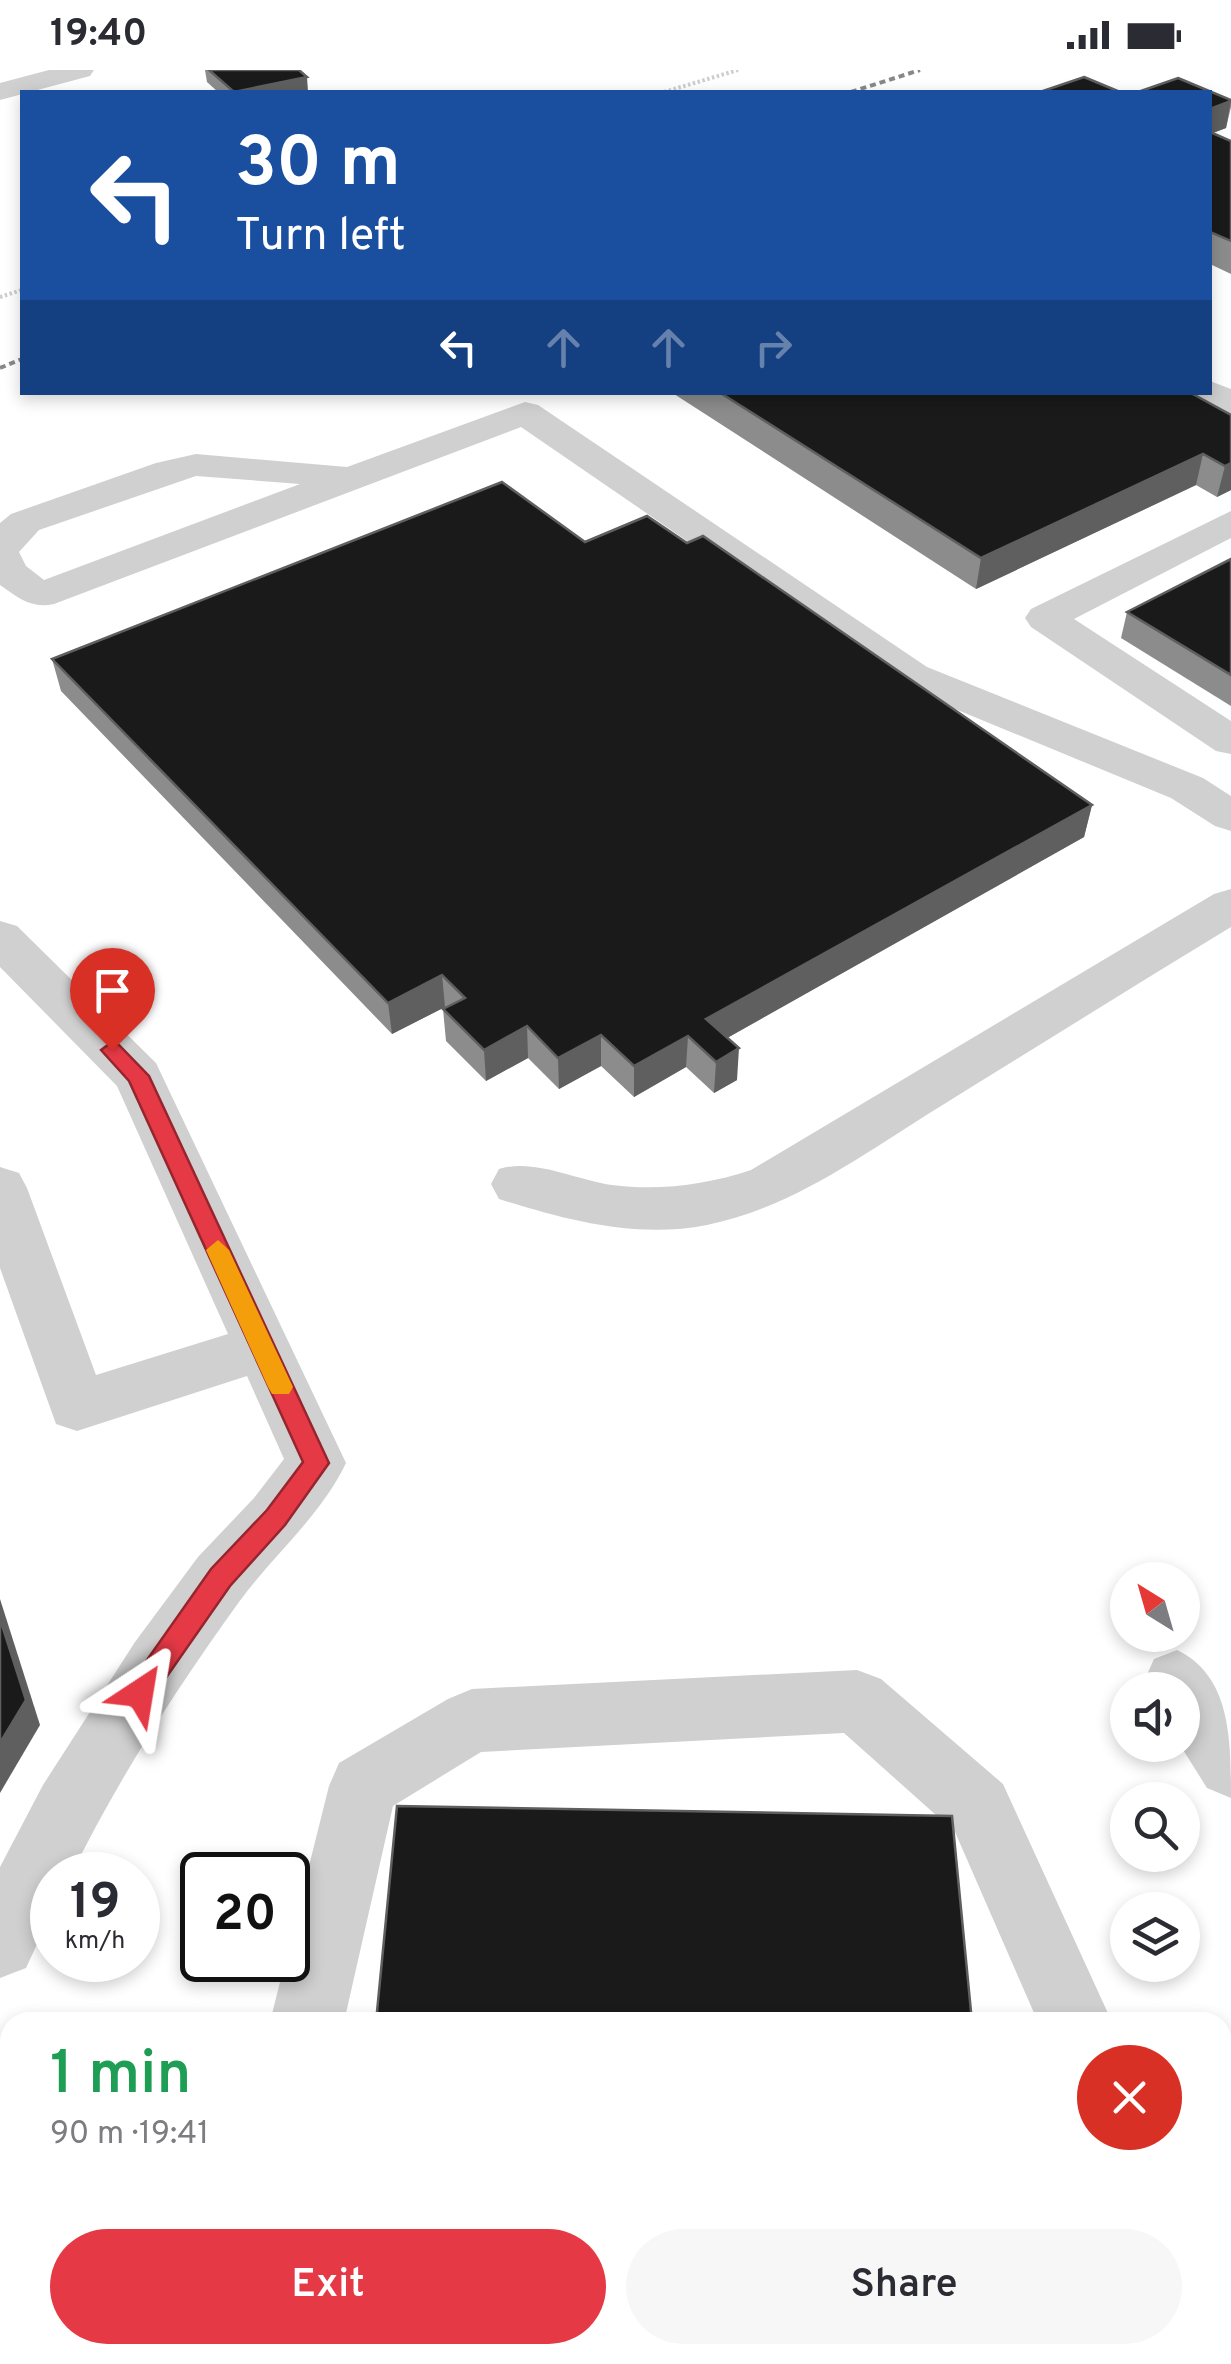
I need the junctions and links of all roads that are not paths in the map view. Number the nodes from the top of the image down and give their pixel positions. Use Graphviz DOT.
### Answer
graph roads {
  1 [pos="80,70"];
  2 [pos="0,92"];
  3 [pos="352,478"];
  4 [pos="1219,542"];
  5 [pos="0,553"];
  6 [pos="1231,741"];
  7 [pos="1231,816"];
  8 [pos="1231,905"];
  9 [pos="2,946"];
  10 [pos="518,1184"];
  11 [pos="0,1188"];
  12 [pos="262,1347"];
  13 [pos="1200,1717"];
  14 [pos="1231,1765"];
  15 [pos="0,1942"];
  16 [pos="309,2012"];
  17 [pos="1070,2012"];
  1 -- 2 [label="street"];
  3 -- 5 [label="street"];
  3 -- 5 [label="street"];
  3 -- 7 [label="street"];
  4 -- 6 [label="street"];
  8 -- 10 [label="street"];
  9 -- 12 [label="street"];
  11 -- 12 [label="street"];
  12 -- 15 [label="street"];
  13 -- 14 [label="street"];
  16 -- 17 [label="street"];
}
